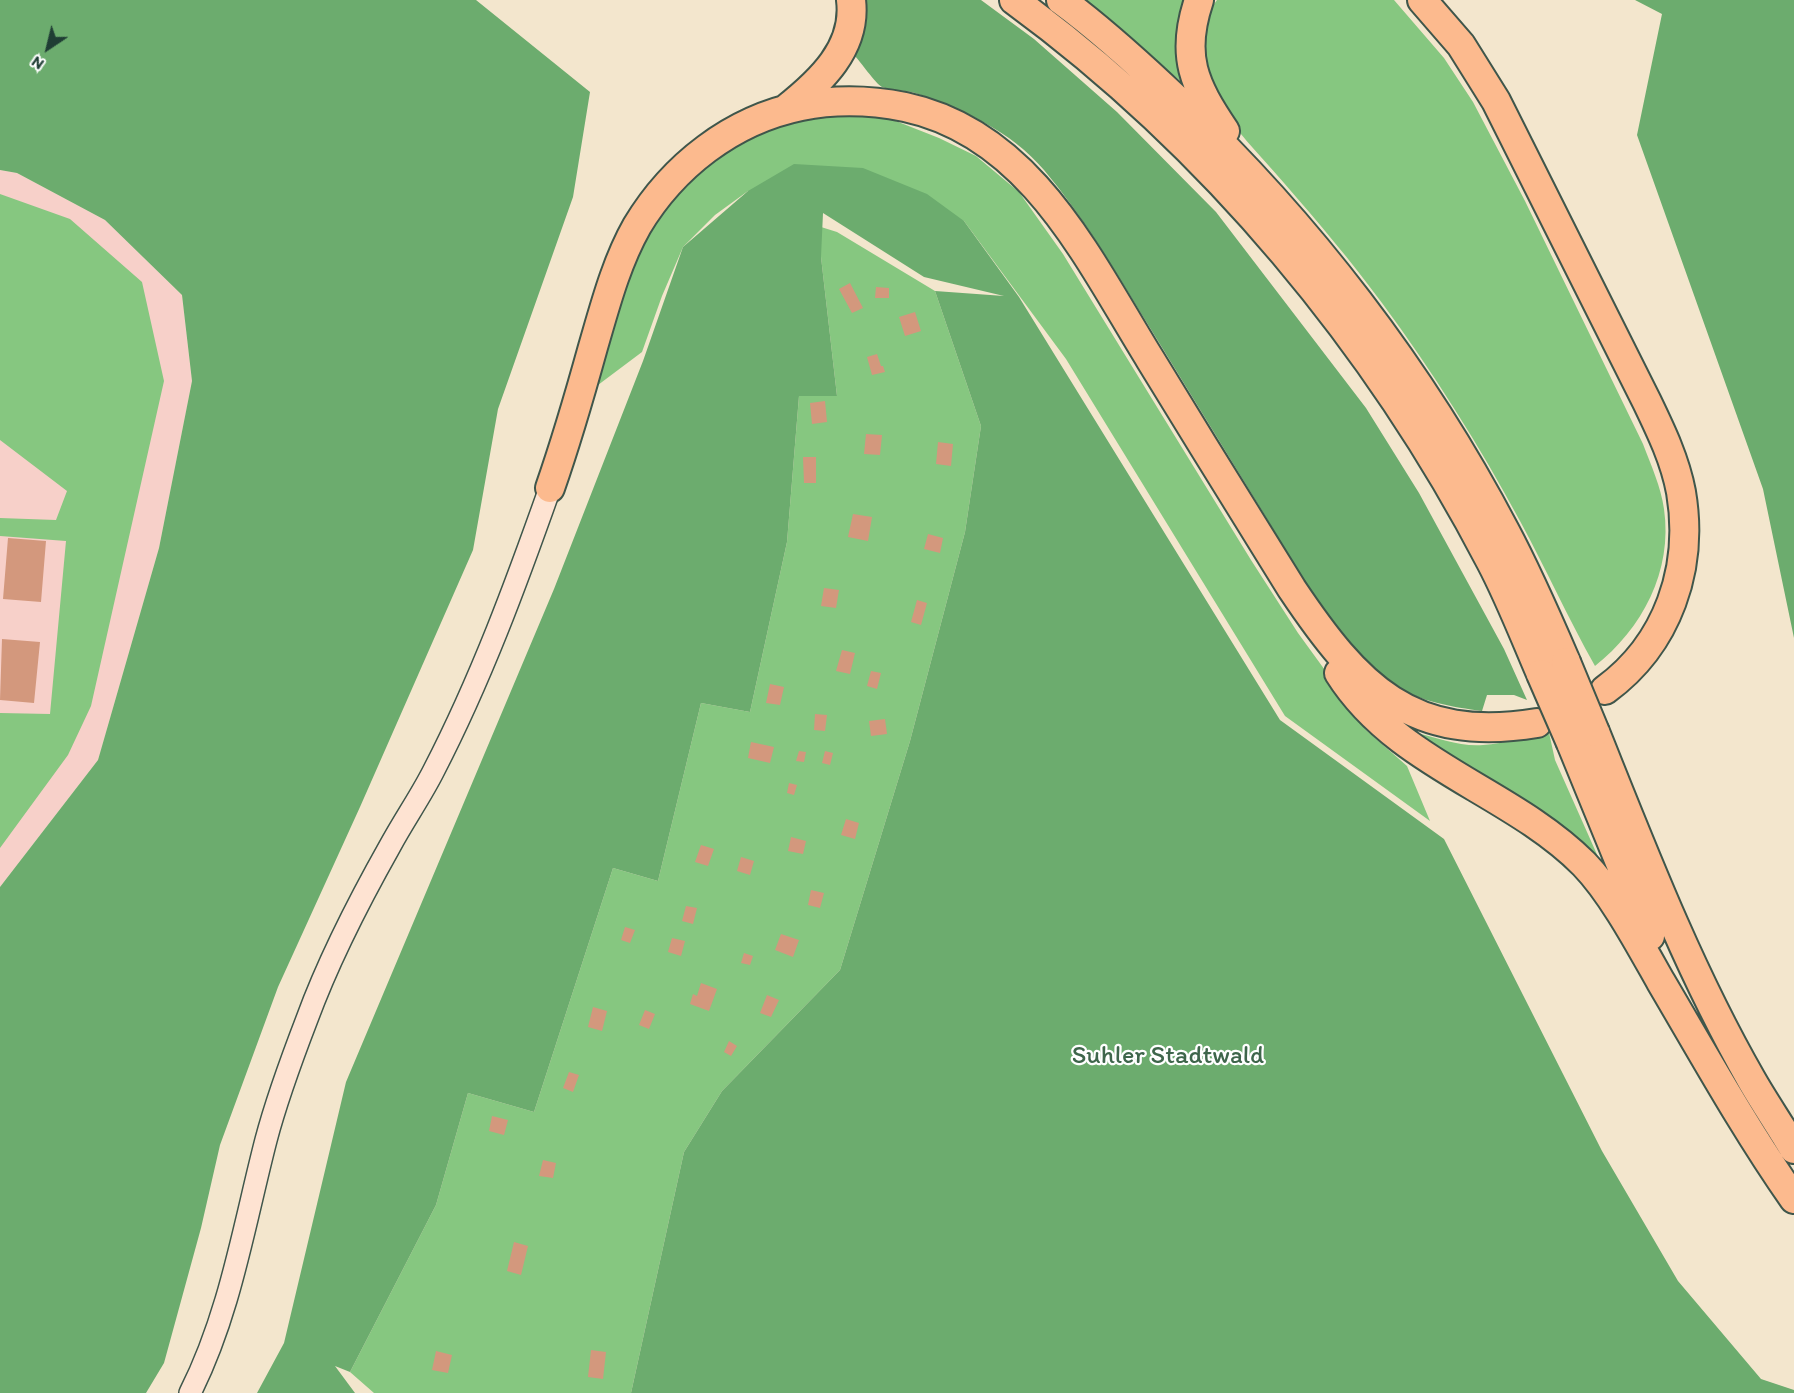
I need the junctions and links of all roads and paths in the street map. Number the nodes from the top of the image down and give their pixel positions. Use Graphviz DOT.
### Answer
graph roads {
  1 [pos="851,0"];
  2 [pos="1014,0"];
  3 [pos="1060,0"];
  4 [pos="1199,0"];
  5 [pos="1422,0"];
  6 [pos="786,110"];
  7 [pos="1255,178"];
  8 [pos="550,488"];
  9 [pos="1292,589"];
  10 [pos="1554,668"];
  11 [pos="1605,690"];
  12 [pos="1537,723"];
  13 [pos="1583,738"];
  14 [pos="1720,1083"];
  15 [pos="1794,1149"];
  16 [pos="1794,1199"];
  17 [pos="190,1393"];
  1 -- 6 [label="highway"];
  2 -- 10 [label="highway"];
  3 -- 7 [label="highway"];
  4 -- 7 [label="highway"];
  5 -- 11 [label="highway"];
  6 -- 8 [label="highway"];
  6 -- 9 [label="highway"];
  7 -- 10 [label="highway"];
  8 -- 17 [label="main road"];
  9 -- 12 [label="highway"];
  9 -- 14 [label="highway"];
  10 -- 13 [label="highway, bridge"];
  13 -- 14 [label="highway"];
  13 -- 15 [label="highway"];
  14 -- 16 [label="highway"];
}
